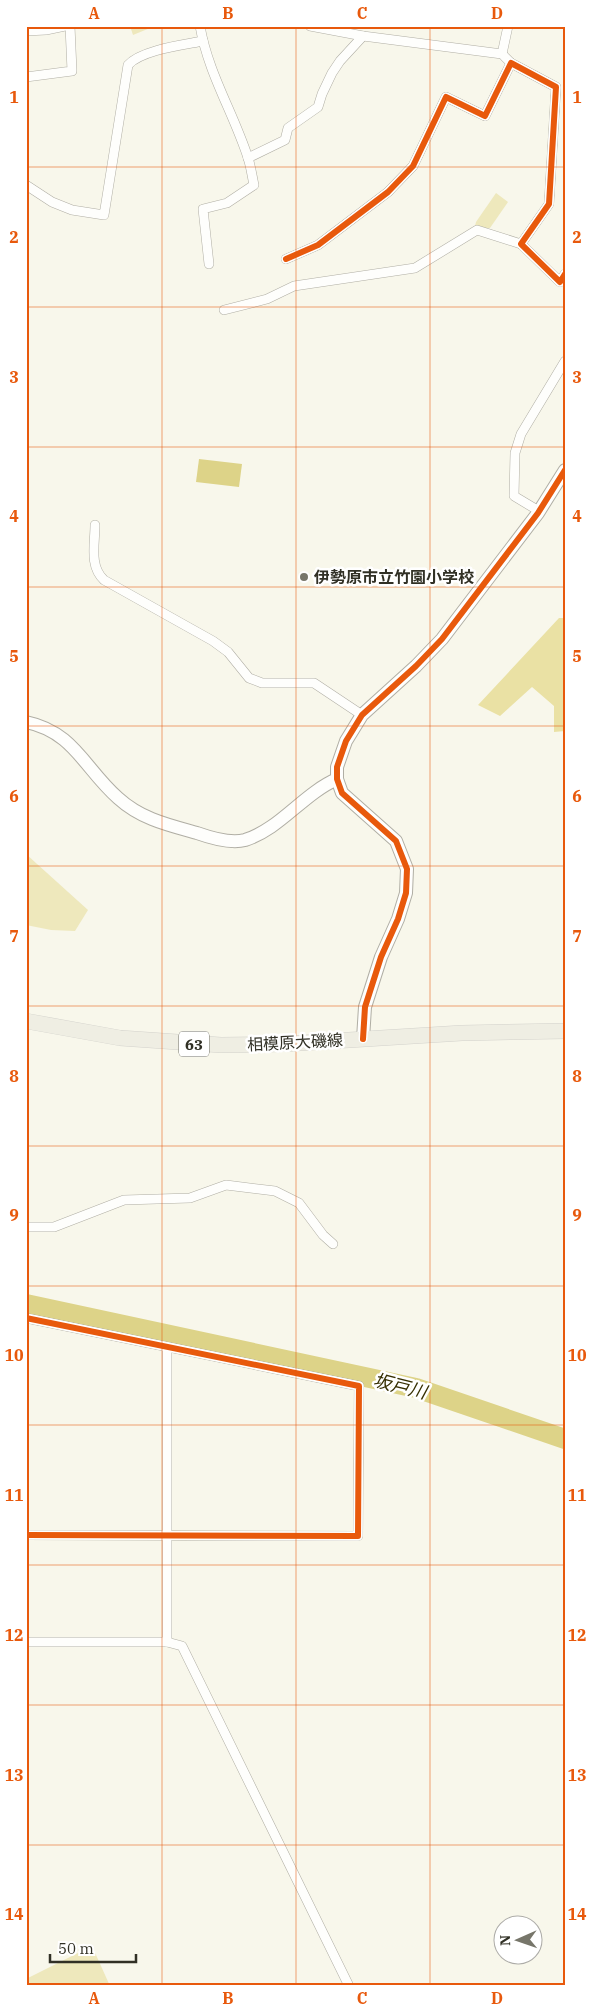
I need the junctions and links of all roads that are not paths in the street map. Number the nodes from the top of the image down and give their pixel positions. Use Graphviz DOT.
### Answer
graph roads {
  1 [pos="65,26"];
  2 [pos="70,26"];
  3 [pos="200,26"];
  4 [pos="310,26"];
  5 [pos="508,26"];
  6 [pos="26,31"];
  7 [pos="363,36"];
  8 [pos="203,41"];
  9 [pos="502,54"];
  10 [pos="511,63"];
  11 [pos="26,77"];
  12 [pos="560,88"];
  13 [pos="248,158"];
  14 [pos="26,185"];
  15 [pos="521,244"];
  16 [pos="286,259"];
  17 [pos="209,264"];
  18 [pos="563,280"];
  19 [pos="224,310"];
  20 [pos="565,361"];
  21 [pos="565,470"];
  22 [pos="539,511"];
  23 [pos="96,525"];
  24 [pos="362,715"];
  25 [pos="26,722"];
  26 [pos="337,779"];
  27 [pos="26,1021"];
  28 [pos="565,1031"];
  29 [pos="363,1039"];
  30 [pos="26,1227"];
  31 [pos="333,1244"];
  32 [pos="26,1318"];
  33 [pos="167,1347"];
  34 [pos="26,1535"];
  35 [pos="166,1535"];
  36 [pos="26,1642"];
  37 [pos="167,1642"];
  38 [pos="349,1986"];
  1 -- 6 [label="street"];
  2 -- 11 [label="street"];
  3 -- 8 [label="street"];
  4 -- 7 [label="street"];
  5 -- 9 [label="street"];
  7 -- 9 [label="street"];
  7 -- 13 [label="street"];
  8 -- 13 [label="street"];
  8 -- 14 [label="street"];
  9 -- 10 [label="street"];
  10 -- 12 [label="street"];
  10 -- 16 [label="street"];
  12 -- 15 [label="street"];
  13 -- 17 [label="street"];
  15 -- 18 [label="street"];
  15 -- 19 [label="street"];
  20 -- 22 [label="street"];
  21 -- 22 [label="street"];
  22 -- 24 [label="street"];
  23 -- 24 [label="street"];
  24 -- 26 [label="street"];
  25 -- 26 [label="street"];
  26 -- 29 [label="street"];
  27 -- 29 [label="main road, 相模原大磯線 / 63"];
  28 -- 29 [label="main road, 相模原大磯線 / 63"];
  30 -- 31 [label="street"];
  32 -- 33 [label="street"];
  33 -- 35 [label="street"];
  33 -- 35 [label="street"];
  34 -- 35 [label="street"];
  35 -- 37 [label="street"];
  36 -- 37 [label="street"];
  37 -- 38 [label="street"];
}
